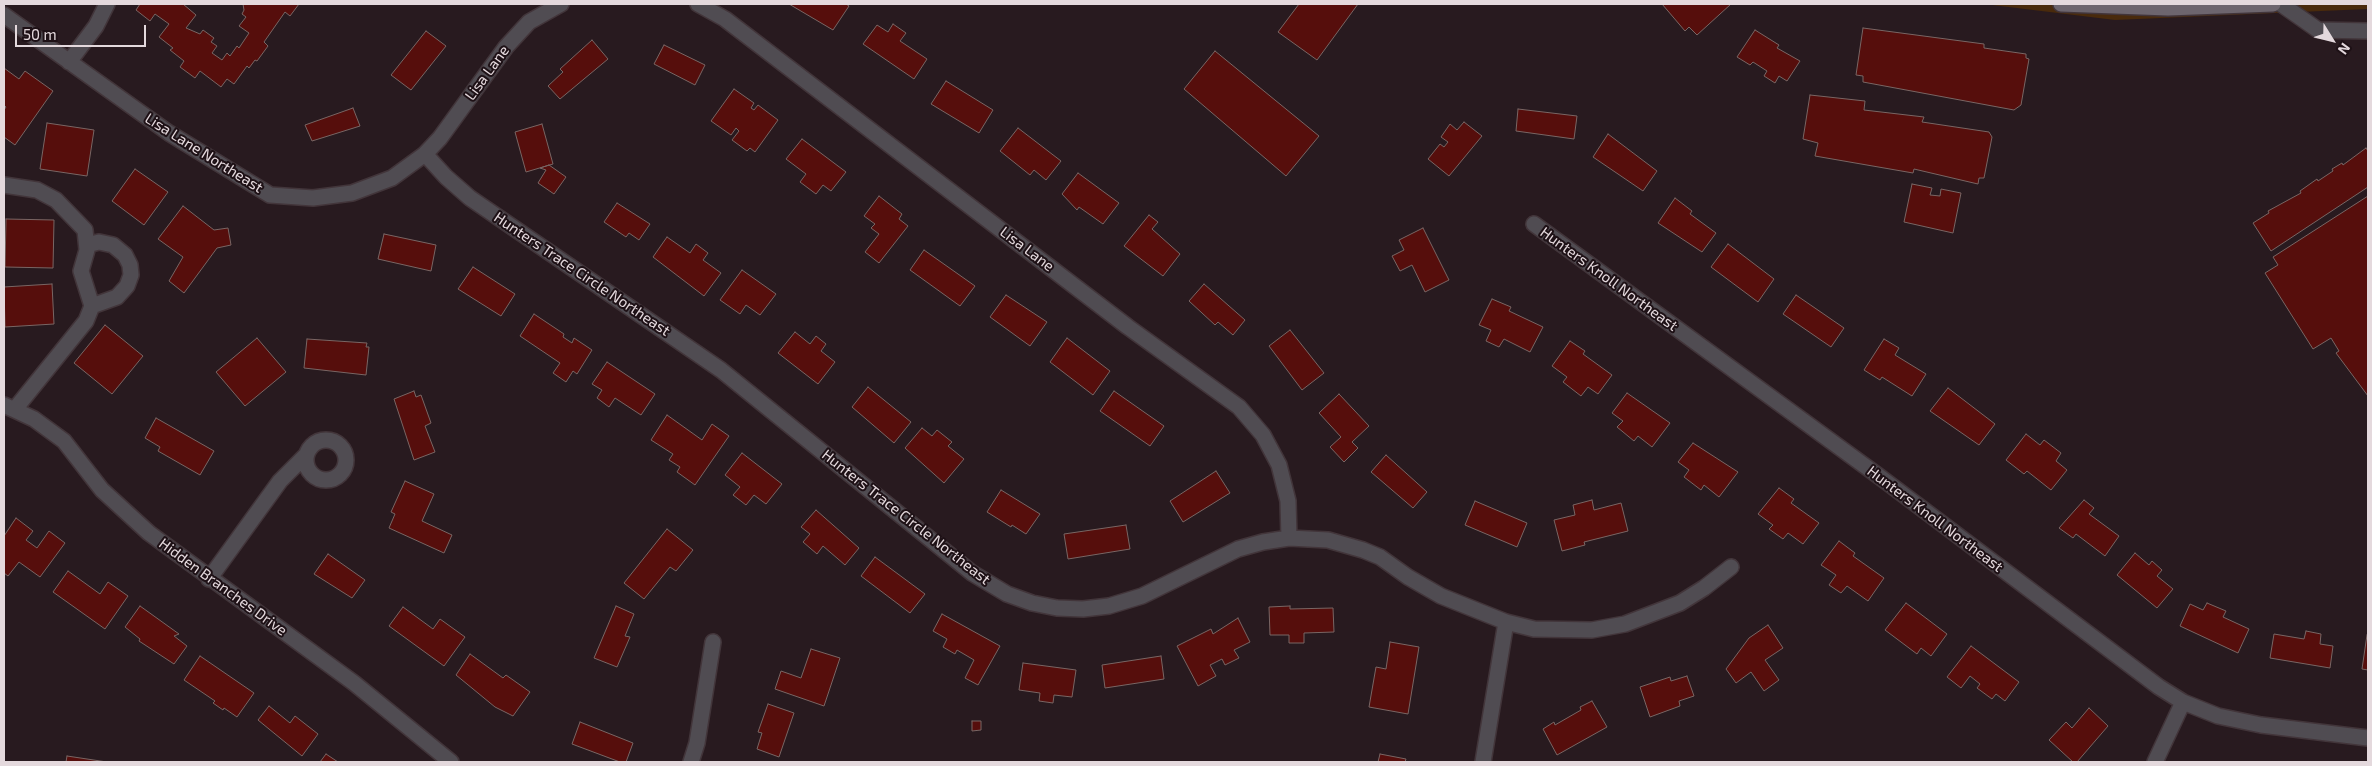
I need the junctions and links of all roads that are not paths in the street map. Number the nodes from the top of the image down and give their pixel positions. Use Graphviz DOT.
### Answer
graph roads {
  1 [pos="107,4"];
  2 [pos="561,4"];
  3 [pos="698,4"];
  4 [pos="2061,4"];
  5 [pos="2273,4"];
  6 [pos="2281,4"];
  7 [pos="4,15"];
  8 [pos="2368,32"];
  9 [pos="69,62"];
  10 [pos="425,154"];
  11 [pos="4,185"];
  12 [pos="1534,224"];
  13 [pos="87,245"];
  14 [pos="92,306"];
  15 [pos="9,407"];
  16 [pos="306,455"];
  17 [pos="1289,538"];
  18 [pos="1730,567"];
  19 [pos="209,579"];
  20 [pos="1506,622"];
  21 [pos="713,642"];
  22 [pos="2183,702"];
  23 [pos="2368,738"];
  24 [pos="451,762"];
  25 [pos="692,762"];
  26 [pos="1483,762"];
  27 [pos="2155,762"];
  1 -- 9 [label="street"];
  2 -- 10 [label="street, Lisa Lane"];
  3 -- 17 [label="street, Lisa Lane"];
  4 -- 5 [label="street"];
  6 -- 8 [label="street"];
  7 -- 9 [label="street, Lisa Lane Northeast"];
  9 -- 10 [label="street, Lisa Lane Northeast"];
  10 -- 17 [label="street, Hunters Trace Circle Northeast"];
  11 -- 13 [label="street"];
  12 -- 22 [label="street, Hunters Knoll Northeast"];
  13 -- 14 [label="street"];
  13 -- 14 [label="street"];
  14 -- 15 [label="street"];
  15 -- 19 [label="street, Hidden Branches Drive"];
  16 -- 19 [label="street"];
  17 -- 20 [label="street, Hunters Trace Circle Northeast"];
  18 -- 20 [label="street, Hunters Trace Circle Northeast"];
  19 -- 24 [label="street, Hidden Branches Drive"];
  20 -- 26 [label="street"];
  21 -- 25 [label="street"];
  22 -- 23 [label="street, Hunters Knoll Northeast"];
  22 -- 27 [label="street"];
}
